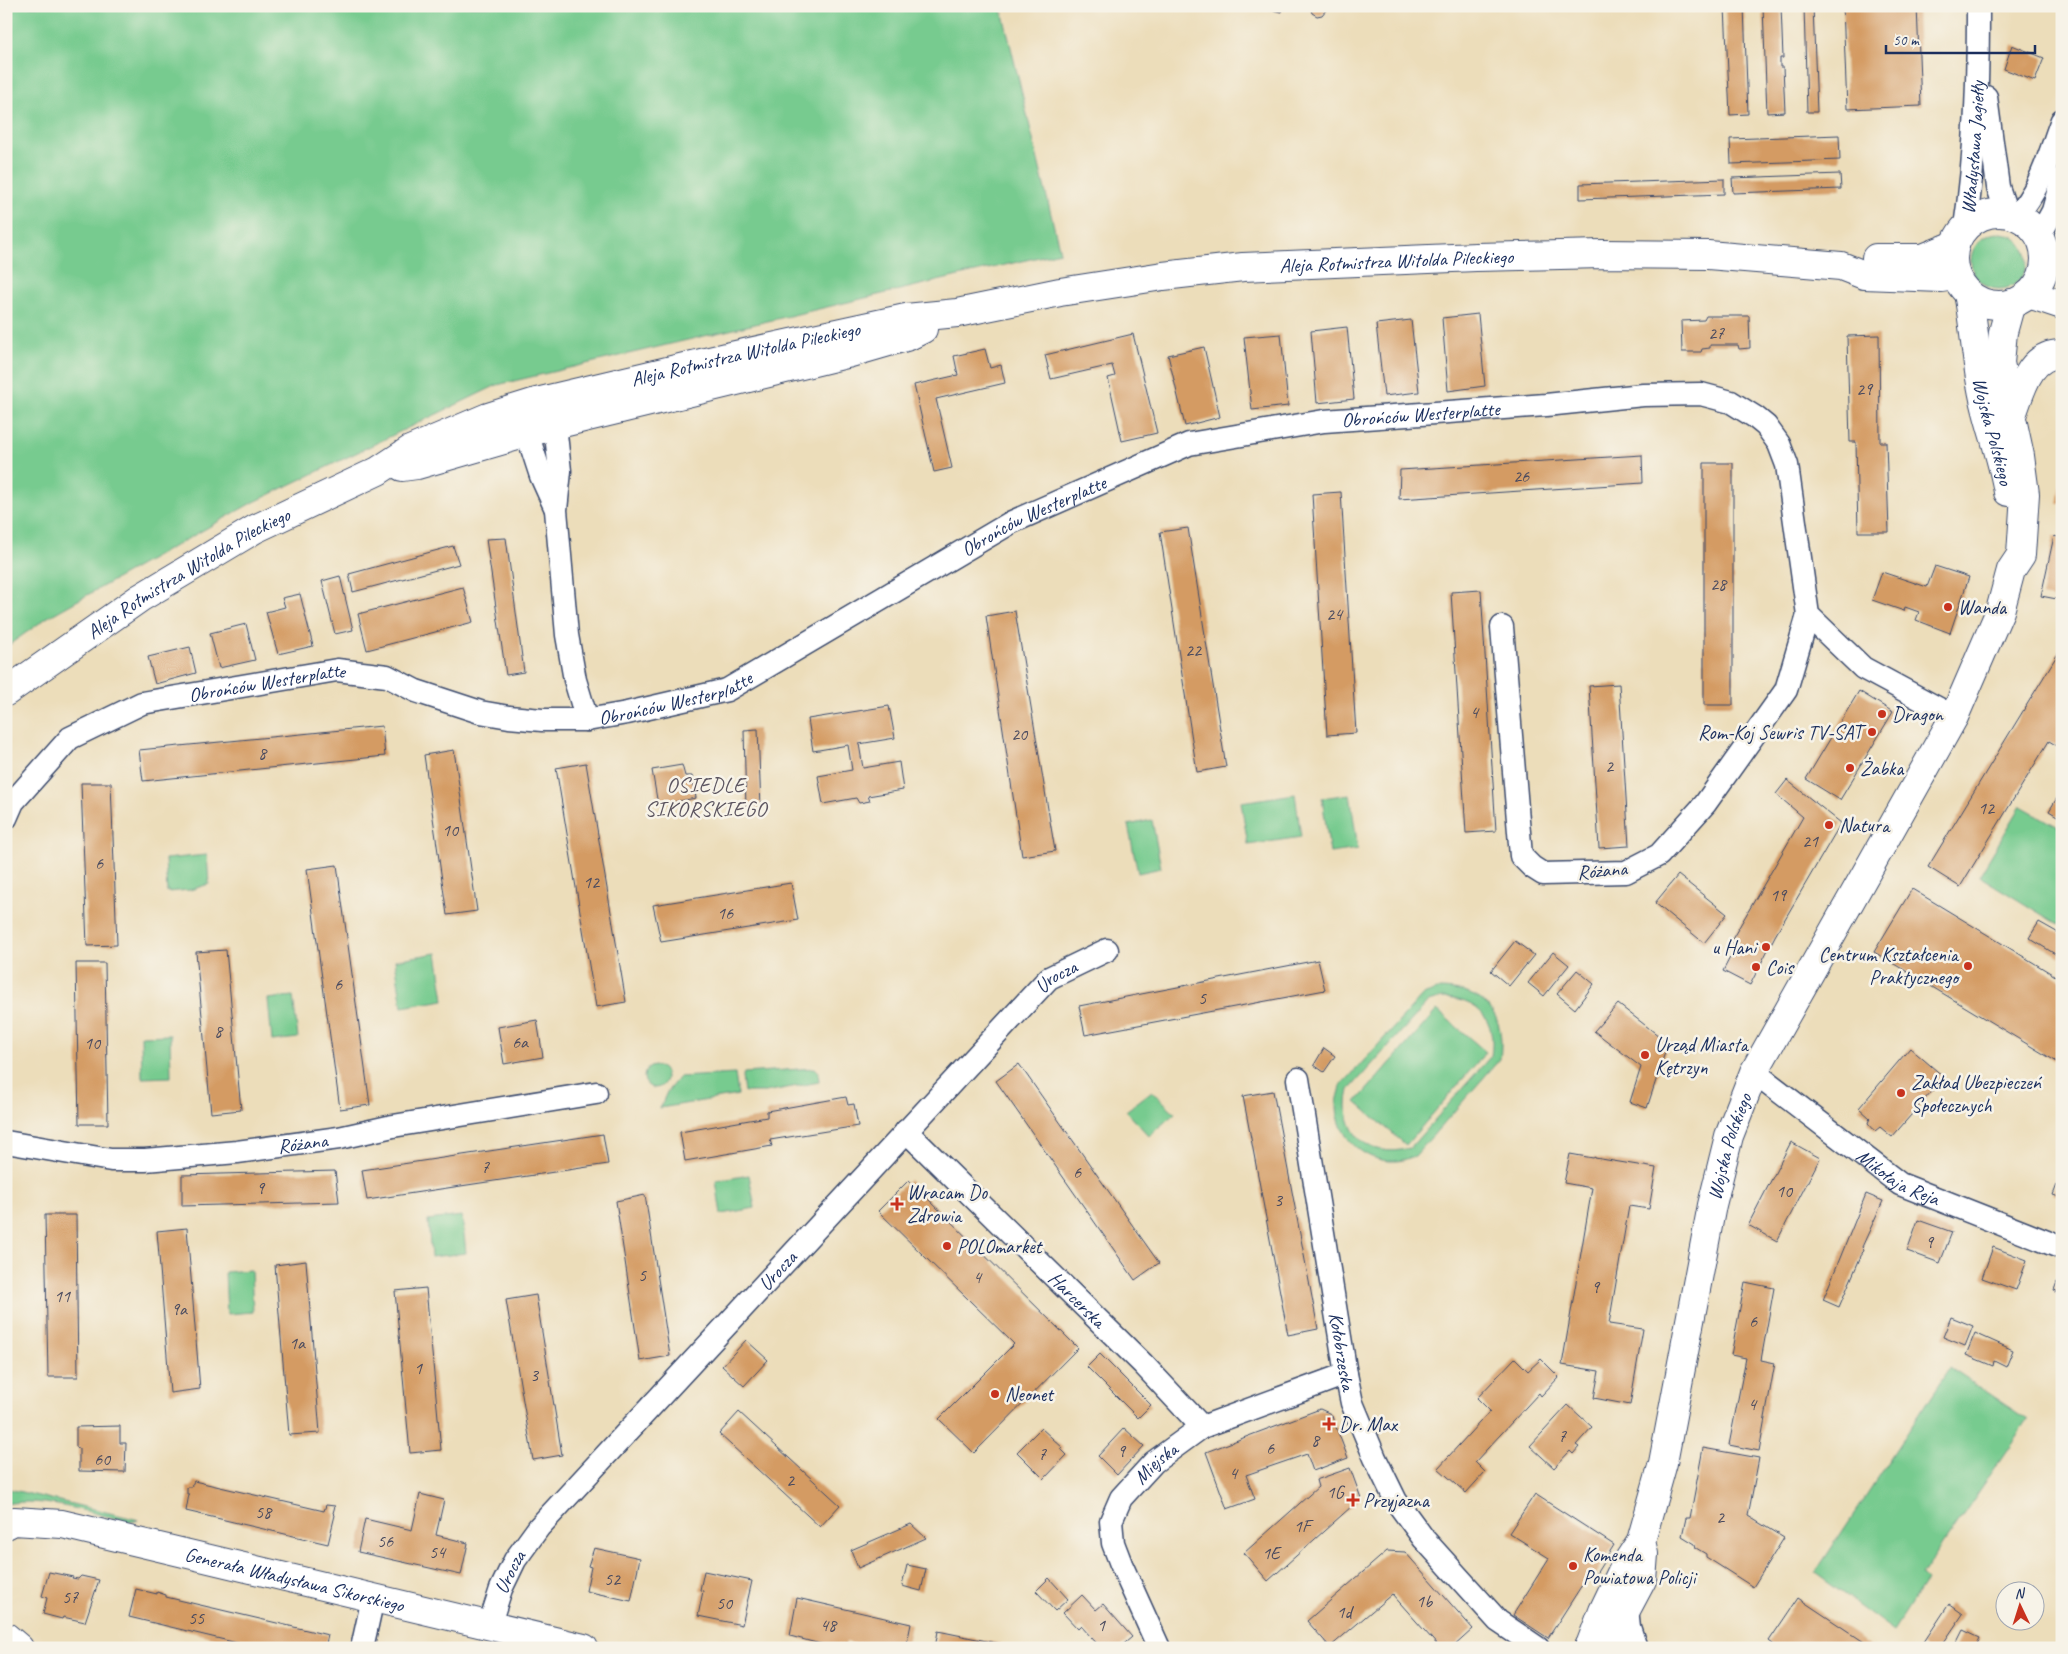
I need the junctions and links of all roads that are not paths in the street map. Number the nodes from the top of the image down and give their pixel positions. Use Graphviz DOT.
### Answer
graph roads {
  1 [pos="1978,6"];
  2 [pos="1978,68"];
  3 [pos="2062,120"];
  4 [pos="2062,178"];
  5 [pos="2011,215"];
  6 [pos="1960,236"];
  7 [pos="2048,250"];
  8 [pos="1841,266"];
  9 [pos="1962,285"];
  10 [pos="2020,298"];
  11 [pos="2062,305"];
  12 [pos="956,313"];
  13 [pos="2062,354"];
  14 [pos="536,402"];
  15 [pos="2012,415"];
  16 [pos="555,425"];
  17 [pos="528,433"];
  18 [pos="378,470"];
  19 [pos="556,510"];
  20 [pos="2012,570"];
  21 [pos="1808,615"];
  22 [pos="1502,627"];
  23 [pos="6,692"];
  24 [pos="1954,717"];
  25 [pos="587,720"];
  26 [pos="6,818"];
  27 [pos="1107,950"];
  28 [pos="1754,1072"];
  29 [pos="1298,1079"];
  30 [pos="596,1093"];
  31 [pos="906,1131"];
  32 [pos="6,1142"];
  33 [pos="2062,1248"];
  34 [pos="1346,1374"];
  35 [pos="1202,1428"];
  36 [pos="6,1525"];
  37 [pos="1641,1541"];
  38 [pos="373,1598"];
  39 [pos="1627,1609"];
  40 [pos="489,1626"];
  41 [pos="6,1637"];
  42 [pos="1592,1647"];
  43 [pos="19,1648"];
  44 [pos="362,1648"];
  45 [pos="584,1648"];
  46 [pos="1159,1648"];
  47 [pos="1538,1648"];
  48 [pos="1636,1648"];
  1 -- 2 [label="street, Władysława Jagiełły"];
  2 -- 5 [label="street, Władysława Jagiełły"];
  2 -- 6 [label="street, Władysława Jagiełły"];
  3 -- 5 [label="street"];
  4 -- 7 [label="street"];
  5 -- 6 [label="street"];
  5 -- 7 [label="street"];
  6 -- 8 [label="street, Aleja Rotmistrza Witolda Pileckiego"];
  6 -- 9 [label="street"];
  7 -- 10 [label="street"];
  8 -- 9 [label="street, Aleja Rotmistrza Witolda Pileckiego"];
  8 -- 12 [label="street, Aleja Rotmistrza Witolda Pileckiego"];
  9 -- 10 [label="street"];
  9 -- 20 [label="street, Wojska Polskiego"];
  10 -- 11 [label="street"];
  10 -- 15 [label="street, Wojska Polskiego"];
  12 -- 14 [label="street, Aleja Rotmistrza Witolda Pileckiego"];
  12 -- 16 [label="street, Aleja Rotmistrza Witolda Pileckiego"];
  13 -- 15 [label="street"];
  14 -- 16 [label="street"];
  14 -- 17 [label="street"];
  14 -- 18 [label="street, Aleja Rotmistrza Witolda Pileckiego"];
  15 -- 20 [label="street, Wojska Polskiego"];
  16 -- 17 [label="street, Aleja Rotmistrza Witolda Pileckiego"];
  16 -- 19 [label="street"];
  17 -- 18 [label="street, Aleja Rotmistrza Witolda Pileckiego"];
  17 -- 19 [label="street"];
  18 -- 23 [label="street, Aleja Rotmistrza Witolda Pileckiego"];
  19 -- 25 [label="street"];
  20 -- 24 [label="street, Wojska Polskiego"];
  21 -- 22 [label="street, Różana"];
  21 -- 24 [label="street"];
  21 -- 25 [label="street, Obrońców Westerplatte"];
  24 -- 28 [label="street, Wojska Polskiego"];
  25 -- 26 [label="street, Obrońców Westerplatte"];
  27 -- 31 [label="street, Urocza"];
  28 -- 33 [label="street, Mikołaja Reja"];
  28 -- 37 [label="street, Wojska Polskiego"];
  29 -- 34 [label="street, Kołobrzeska"];
  30 -- 32 [label="street, Różana"];
  31 -- 35 [label="street, Harcerska"];
  31 -- 40 [label="street, Urocza"];
  34 -- 35 [label="street, Miejska"];
  34 -- 47 [label="street, Kołobrzeska"];
  35 -- 46 [label="street, Miejska"];
  36 -- 38 [label="street, Generała Władysława Sikorskiego"];
  37 -- 39 [label="street, Wojska Polskiego"];
  37 -- 42 [label="street, Wojska Polskiego"];
  38 -- 40 [label="street, Generała Władysława Sikorskiego"];
  38 -- 44 [label="street"];
  39 -- 42 [label="street, Wojska Polskiego"];
  39 -- 48 [label="street"];
  40 -- 45 [label="street, Generała Władysława Sikorskiego"];
  41 -- 43 [label="street"];
}
